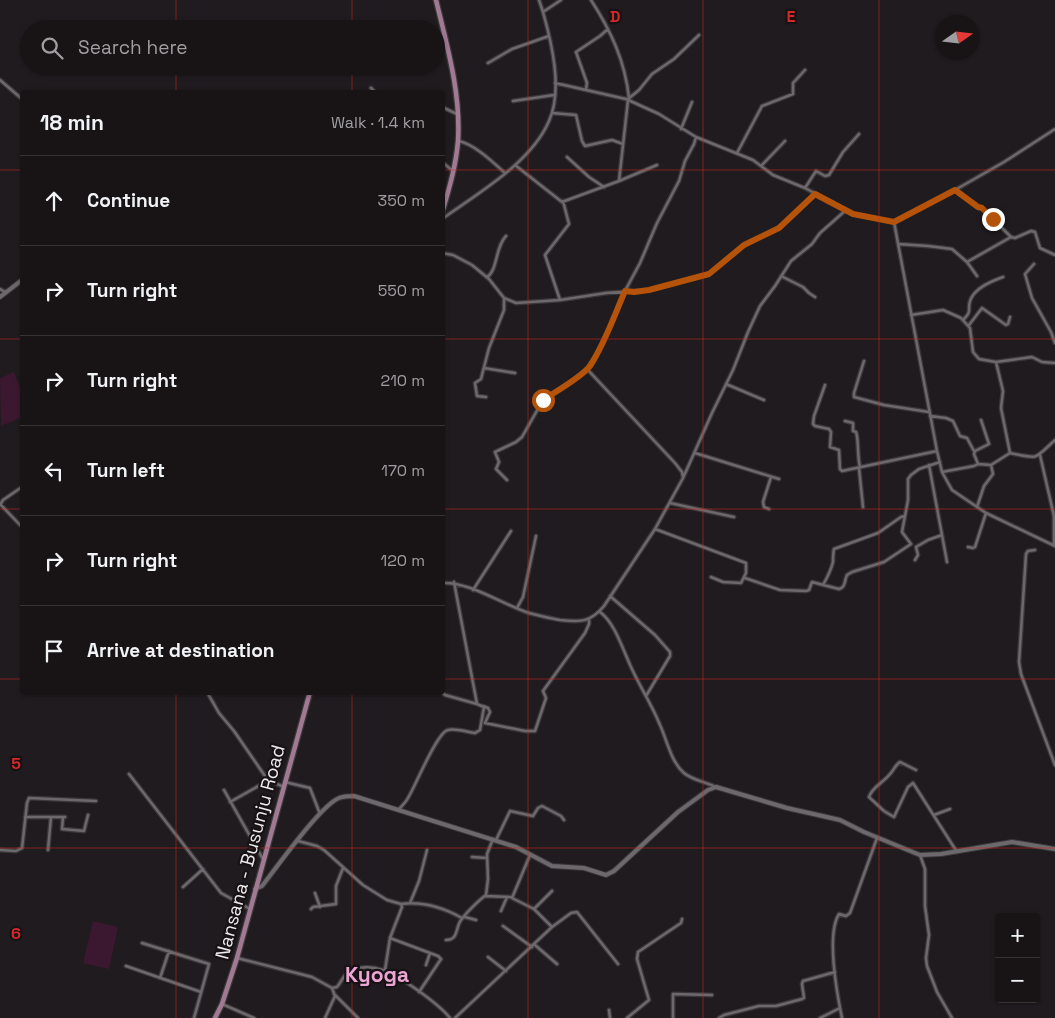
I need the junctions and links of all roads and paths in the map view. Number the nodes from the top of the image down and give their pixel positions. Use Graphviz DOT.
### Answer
graph roads {
  1 [pos="436,0"];
  2 [pos="539,0"];
  3 [pos="561,0"];
  4 [pos="591,0"];
  5 [pos="543,12"];
  6 [pos="441,20"];
  7 [pos="608,29"];
  8 [pos="700,35"];
  9 [pos="550,36"];
  10 [pos="445,39"];
  11 [pos="488,63"];
  12 [pos="805,70"];
  13 [pos="0,80"];
  14 [pos="555,82"];
  15 [pos="586,89"];
  16 [pos="554,96"];
  17 [pos="20,97"];
  18 [pos="627,99"];
  19 [pos="513,100"];
  20 [pos="692,102"];
  21 [pos="445,108"];
  22 [pos="552,113"];
  23 [pos="458,114"];
  24 [pos="682,129"];
  25 [pos="1055,129"];
  26 [pos="859,134"];
  27 [pos="696,137"];
  28 [pos="458,141"];
  29 [pos="785,141"];
  30 [pos="623,144"];
  31 [pos="738,153"];
  32 [pos="567,157"];
  33 [pos="445,164"];
  34 [pos="515,165"];
  35 [pos="657,165"];
  36 [pos="761,166"];
  37 [pos="453,171"];
  38 [pos="504,173"];
  39 [pos="619,180"];
  40 [pos="604,187"];
  41 [pos="805,188"];
  42 [pos="955,190"];
  43 [pos="815,194"];
  44 [pos="563,201"];
  45 [pos="445,202"];
  46 [pos="846,210"];
  47 [pos="445,217"];
  48 [pos="894,222"];
  49 [pos="506,236"];
  50 [pos="1011,237"];
  51 [pos="898,244"];
  52 [pos="445,254"];
  53 [pos="1055,255"];
  54 [pos="967,262"];
  55 [pos="1034,264"];
  56 [pos="781,276"];
  57 [pos="977,276"];
  58 [pos="487,277"];
  59 [pos="1003,277"];
  60 [pos="20,281"];
  61 [pos="0,289"];
  62 [pos="625,291"];
  63 [pos="5,292"];
  64 [pos="0,297"];
  65 [pos="816,297"];
  66 [pos="504,298"];
  67 [pos="560,300"];
  68 [pos="911,316"];
  69 [pos="1010,317"];
  70 [pos="963,320"];
  71 [pos="968,325"];
  72 [pos="1055,343"];
  73 [pos="864,361"];
  74 [pos="996,362"];
  75 [pos="1055,363"];
  76 [pos="484,368"];
  77 [pos="587,369"];
  78 [pos="515,373"];
  79 [pos="726,384"];
  80 [pos="825,386"];
  81 [pos="486,397"];
  82 [pos="764,400"];
  83 [pos="929,412"];
  84 [pos="930,416"];
  85 [pos="981,420"];
  86 [pos="845,421"];
  87 [pos="1055,440"];
  88 [pos="937,451"];
  89 [pos="974,452"];
  90 [pos="695,453"];
  91 [pos="1010,453"];
  92 [pos="1040,455"];
  93 [pos="940,462"];
  94 [pos="978,464"];
  95 [pos="929,465"];
  96 [pos="991,465"];
  97 [pos="859,468"];
  98 [pos="942,472"];
  99 [pos="771,477"];
  100 [pos="683,478"];
  101 [pos="779,479"];
  102 [pos="507,480"];
  103 [pos="20,488"];
  104 [pos="670,503"];
  105 [pos="0,505"];
  106 [pos="863,508"];
  107 [pos="977,508"];
  108 [pos="769,509"];
  109 [pos="986,513"];
  110 [pos="905,516"];
  111 [pos="1054,516"];
  112 [pos="734,517"];
  113 [pos="20,524"];
  114 [pos="654,529"];
  115 [pos="511,531"];
  116 [pos="942,535"];
  117 [pos="536,536"];
  118 [pos="911,544"];
  119 [pos="1055,545"];
  120 [pos="916,547"];
  121 [pos="968,547"];
  122 [pos="1035,550"];
  123 [pos="915,560"];
  124 [pos="947,562"];
  125 [pos="711,577"];
  126 [pos="745,578"];
  127 [pos="454,582"];
  128 [pos="445,583"];
  129 [pos="824,585"];
  130 [pos="473,590"];
  131 [pos="610,596"];
  132 [pos="517,608"];
  133 [pos="600,612"];
  134 [pos="589,620"];
  135 [pos="209,695"];
  136 [pos="309,695"];
  137 [pos="445,695"];
  138 [pos="646,696"];
  139 [pos="477,704"];
  140 [pos="483,706"];
  141 [pos="1055,765"];
  142 [pos="916,770"];
  143 [pos="129,774"];
  144 [pos="269,780"];
  145 [pos="284,785"];
  146 [pos="716,787"];
  147 [pos="224,790"];
  148 [pos="96,801"];
  149 [pos="230,802"];
  150 [pos="950,808"];
  151 [pos="397,811"];
  152 [pos="320,814"];
  153 [pos="88,815"];
  154 [pos="934,815"];
  155 [pos="25,816"];
  156 [pos="51,817"];
  157 [pos="564,820"];
  158 [pos="878,838"];
  159 [pos="494,840"];
  160 [pos="298,841"];
  161 [pos="1055,849"];
  162 [pos="0,850"];
  163 [pos="48,850"];
  164 [pos="427,850"];
  165 [pos="957,852"];
  166 [pos="530,855"];
  167 [pos="920,855"];
  168 [pos="472,856"];
  169 [pos="487,858"];
  170 [pos="264,861"];
  171 [pos="343,868"];
  172 [pos="203,869"];
  173 [pos="182,887"];
  174 [pos="255,889"];
  175 [pos="552,891"];
  176 [pos="315,893"];
  177 [pos="485,896"];
  178 [pos="507,897"];
  179 [pos="512,897"];
  180 [pos="410,903"];
  181 [pos="401,904"];
  182 [pos="320,907"];
  183 [pos="311,909"];
  184 [pos="534,909"];
  185 [pos="250,910"];
  186 [pos="501,911"];
  187 [pos="463,918"];
  188 [pos="682,918"];
  189 [pos="476,920"];
  190 [pos="503,926"];
  191 [pos="552,927"];
  192 [pos="390,938"];
  193 [pos="446,940"];
  194 [pos="142,943"];
  195 [pos="534,946"];
  196 [pos="169,951"];
  197 [pos="430,953"];
  198 [pos="488,957"];
  199 [pos="237,958"];
  200 [pos="426,964"];
  201 [pos="557,964"];
  202 [pos="618,964"];
  203 [pos="126,966"];
  204 [pos="385,970"];
  205 [pos="506,971"];
  206 [pos="835,972"];
  207 [pos="160,978"];
  208 [pos="332,988"];
  209 [pos="201,992"];
  210 [pos="419,992"];
  211 [pos="334,994"];
  212 [pos="712,995"];
  213 [pos="222,1004"];
  214 [pos="840,1008"];
  215 [pos="609,1010"];
  216 [pos="194,1018"];
  217 [pos="215,1018"];
  218 [pos="254,1018"];
  219 [pos="325,1018"];
  220 [pos="358,1018"];
  221 [pos="450,1018"];
  222 [pos="455,1018"];
  223 [pos="610,1018"];
  224 [pos="627,1018"];
  225 [pos="673,1018"];
  226 [pos="720,1018"];
  227 [pos="820,1018"];
  228 [pos="842,1018"];
  229 [pos="952,1018"];
  1 -- 6 [label="main road"];
  2 -- 5 [label="street"];
  3 -- 5 [label="street"];
  4 -- 7 [label="street"];
  5 -- 9 [label="street"];
  7 -- 15 [label="street"];
  7 -- 18 [label="street"];
  8 -- 18 [label="street"];
  9 -- 11 [label="street"];
  9 -- 14 [label="street"];
  10 -- 23 [label="main road"];
  12 -- 31 [label="street"];
  13 -- 17 [label="street"];
  14 -- 15 [label="street"];
  14 -- 16 [label="street"];
  15 -- 18 [label="street"];
  16 -- 19 [label="street"];
  16 -- 22 [label="street"];
  18 -- 24 [label="street"];
  18 -- 30 [label="street"];
  20 -- 24 [label="street"];
  21 -- 23 [label="street"];
  22 -- 30 [label="street"];
  22 -- 34 [label="street"];
  23 -- 28 [label="main road"];
  24 -- 27 [label="street"];
  25 -- 42 [label="street"];
  26 -- 41 [label="street"];
  27 -- 31 [label="street"];
  27 -- 62 [label="street"];
  28 -- 37 [label="main road"];
  28 -- 38 [label="street"];
  29 -- 36 [label="street"];
  30 -- 39 [label="street"];
  31 -- 36 [label="street"];
  32 -- 40 [label="street"];
  33 -- 37 [label="street"];
  34 -- 38 [label="street"];
  34 -- 44 [label="street"];
  35 -- 39 [label="street"];
  36 -- 41 [label="street"];
  37 -- 45 [label="main road"];
  38 -- 47 [label="street"];
  39 -- 40 [label="street"];
  40 -- 44 [label="street"];
  41 -- 43 [label="street"];
  42 -- 48 [label="street"];
  42 -- 50 [label="street"];
  43 -- 46 [label="street"];
  43 -- 62 [label="street"];
  44 -- 67 [label="street"];
  46 -- 48 [label="street"];
  46 -- 56 [label="street"];
  48 -- 51 [label="street"];
  49 -- 58 [label="street"];
  50 -- 53 [label="street"];
  50 -- 54 [label="street"];
  51 -- 54 [label="street"];
  51 -- 68 [label="street"];
  52 -- 58 [label="street"];
  54 -- 57 [label="street"];
  55 -- 72 [label="street"];
  56 -- 65 [label="street"];
  56 -- 79 [label="street"];
  58 -- 66 [label="street"];
  59 -- 70 [label="street"];
  60 -- 63 [label="street"];
  61 -- 63 [label="street"];
  62 -- 67 [label="street"];
  62 -- 77 [label="street"];
  63 -- 64 [label="street"];
  66 -- 67 [label="street"];
  66 -- 76 [label="street"];
  68 -- 70 [label="street"];
  68 -- 83 [label="street"];
  69 -- 71 [label="street"];
  70 -- 71 [label="street"];
  71 -- 74 [label="street"];
  73 -- 83 [label="street"];
  74 -- 75 [label="street"];
  74 -- 91 [label="street"];
  76 -- 78 [label="street"];
  76 -- 81 [label="street"];
  77 -- 100 [label="street"];
  77 -- 102 [label="street"];
  79 -- 82 [label="street"];
  79 -- 90 [label="street"];
  80 -- 97 [label="street"];
  83 -- 84 [label="street"];
  84 -- 88 [label="street"];
  84 -- 89 [label="street"];
  85 -- 89 [label="street"];
  86 -- 97 [label="street"];
  87 -- 92 [label="street"];
  88 -- 93 [label="street"];
  88 -- 97 [label="street"];
  89 -- 94 [label="street"];
  90 -- 99 [label="street"];
  90 -- 100 [label="street"];
  91 -- 92 [label="street"];
  91 -- 96 [label="street"];
  92 -- 111 [label="street"];
  93 -- 95 [label="street"];
  93 -- 98 [label="street"];
  94 -- 96 [label="street"];
  94 -- 98 [label="street"];
  95 -- 110 [label="street"];
  95 -- 116 [label="street"];
  96 -- 107 [label="street"];
  97 -- 106 [label="street"];
  98 -- 107 [label="street"];
  99 -- 101 [label="street"];
  99 -- 108 [label="street"];
  100 -- 104 [label="street"];
  103 -- 105 [label="street"];
  104 -- 112 [label="street"];
  104 -- 114 [label="street"];
  105 -- 113 [label="street"];
  107 -- 109 [label="street"];
  109 -- 119 [label="street"];
  109 -- 121 [label="street"];
  110 -- 118 [label="street"];
  110 -- 129 [label="street"];
  111 -- 119 [label="street"];
  114 -- 126 [label="street"];
  114 -- 131 [label="street"];
  115 -- 130 [label="street"];
  116 -- 120 [label="street"];
  116 -- 124 [label="street"];
  117 -- 132 [label="street"];
  118 -- 120 [label="street"];
  118 -- 129 [label="street"];
  120 -- 123 [label="street"];
  122 -- 141 [label="street"];
  125 -- 126 [label="street"];
  126 -- 129 [label="street"];
  127 -- 128 [label="street"];
  127 -- 130 [label="street"];
  127 -- 139 [label="street"];
  130 -- 132 [label="street"];
  131 -- 133 [label="street"];
  131 -- 138 [label="street"];
  132 -- 134 [label="street"];
  133 -- 134 [label="street"];
  133 -- 138 [label="street"];
  134 -- 140 [label="street"];
  135 -- 144 [label="street"];
  136 -- 145 [label="main road, Nansana - Busunju Road"];
  137 -- 139 [label="street"];
  138 -- 146 [label="street"];
  139 -- 140 [label="street"];
  140 -- 151 [label="street"];
  142 -- 154 [label="street"];
  143 -- 172 [label="street"];
  144 -- 145 [label="street"];
  144 -- 149 [label="street"];
  145 -- 152 [label="street"];
  145 -- 170 [label="main road, Nansana - Busunju Road"];
  146 -- 158 [label="street"];
  146 -- 166 [label="street"];
  147 -- 149 [label="street"];
  148 -- 155 [label="street"];
  149 -- 170 [label="street"];
  150 -- 154 [label="street"];
  151 -- 152 [label="street"];
  151 -- 159 [label="street"];
  152 -- 160 [label="street"];
  153 -- 156 [label="street"];
  154 -- 165 [label="street"];
  155 -- 156 [label="street"];
  155 -- 162 [label="street"];
  156 -- 163 [label="street"];
  157 -- 159 [label="street"];
  158 -- 167 [label="street"];
  158 -- 206 [label="street"];
  159 -- 166 [label="street"];
  159 -- 169 [label="street"];
  160 -- 171 [label="street"];
  160 -- 174 [label="street"];
  161 -- 165 [label="street"];
  164 -- 180 [label="street"];
  165 -- 167 [label="street"];
  166 -- 179 [label="street"];
  167 -- 229 [label="street"];
  168 -- 169 [label="street"];
  169 -- 177 [label="street"];
  170 -- 174 [label="main road, Nansana - Busunju Road"];
  171 -- 181 [label="street"];
  171 -- 182 [label="street"];
  172 -- 173 [label="street"];
  172 -- 185 [label="street"];
  174 -- 185 [label="main road, Nansana - Busunju Road"];
  175 -- 184 [label="street"];
  176 -- 182 [label="street"];
  177 -- 178 [label="street"];
  177 -- 187 [label="street"];
  178 -- 179 [label="street"];
  178 -- 186 [label="street"];
  179 -- 184 [label="street"];
  180 -- 181 [label="street"];
  180 -- 187 [label="street"];
  181 -- 192 [label="street"];
  182 -- 183 [label="street"];
  184 -- 191 [label="street"];
  185 -- 199 [label="main road, Nansana - Busunju Road"];
  187 -- 189 [label="street"];
  187 -- 193 [label="street"];
  188 -- 224 [label="street"];
  190 -- 195 [label="street"];
  191 -- 195 [label="street"];
  191 -- 202 [label="street"];
  192 -- 197 [label="street"];
  192 -- 204 [label="street"];
  194 -- 196 [label="street"];
  195 -- 201 [label="street"];
  195 -- 205 [label="street"];
  196 -- 207 [label="street"];
  196 -- 209 [label="street"];
  197 -- 200 [label="street"];
  197 -- 210 [label="street"];
  198 -- 205 [label="street"];
  199 -- 208 [label="street"];
  199 -- 213 [label="main road, Nansana - Busunju Road"];
  203 -- 207 [label="street"];
  204 -- 208 [label="street"];
  204 -- 210 [label="street"];
  205 -- 222 [label="street"];
  206 -- 214 [label="street"];
  206 -- 226 [label="street"];
  207 -- 209 [label="street"];
  208 -- 211 [label="street"];
  209 -- 216 [label="street"];
  210 -- 221 [label="street"];
  211 -- 219 [label="street"];
  211 -- 220 [label="street"];
  212 -- 225 [label="street"];
  213 -- 217 [label="main road, Nansana - Busunju Road"];
  213 -- 218 [label="street"];
  214 -- 227 [label="street"];
  214 -- 228 [label="street"];
  215 -- 223 [label="street"];
}
